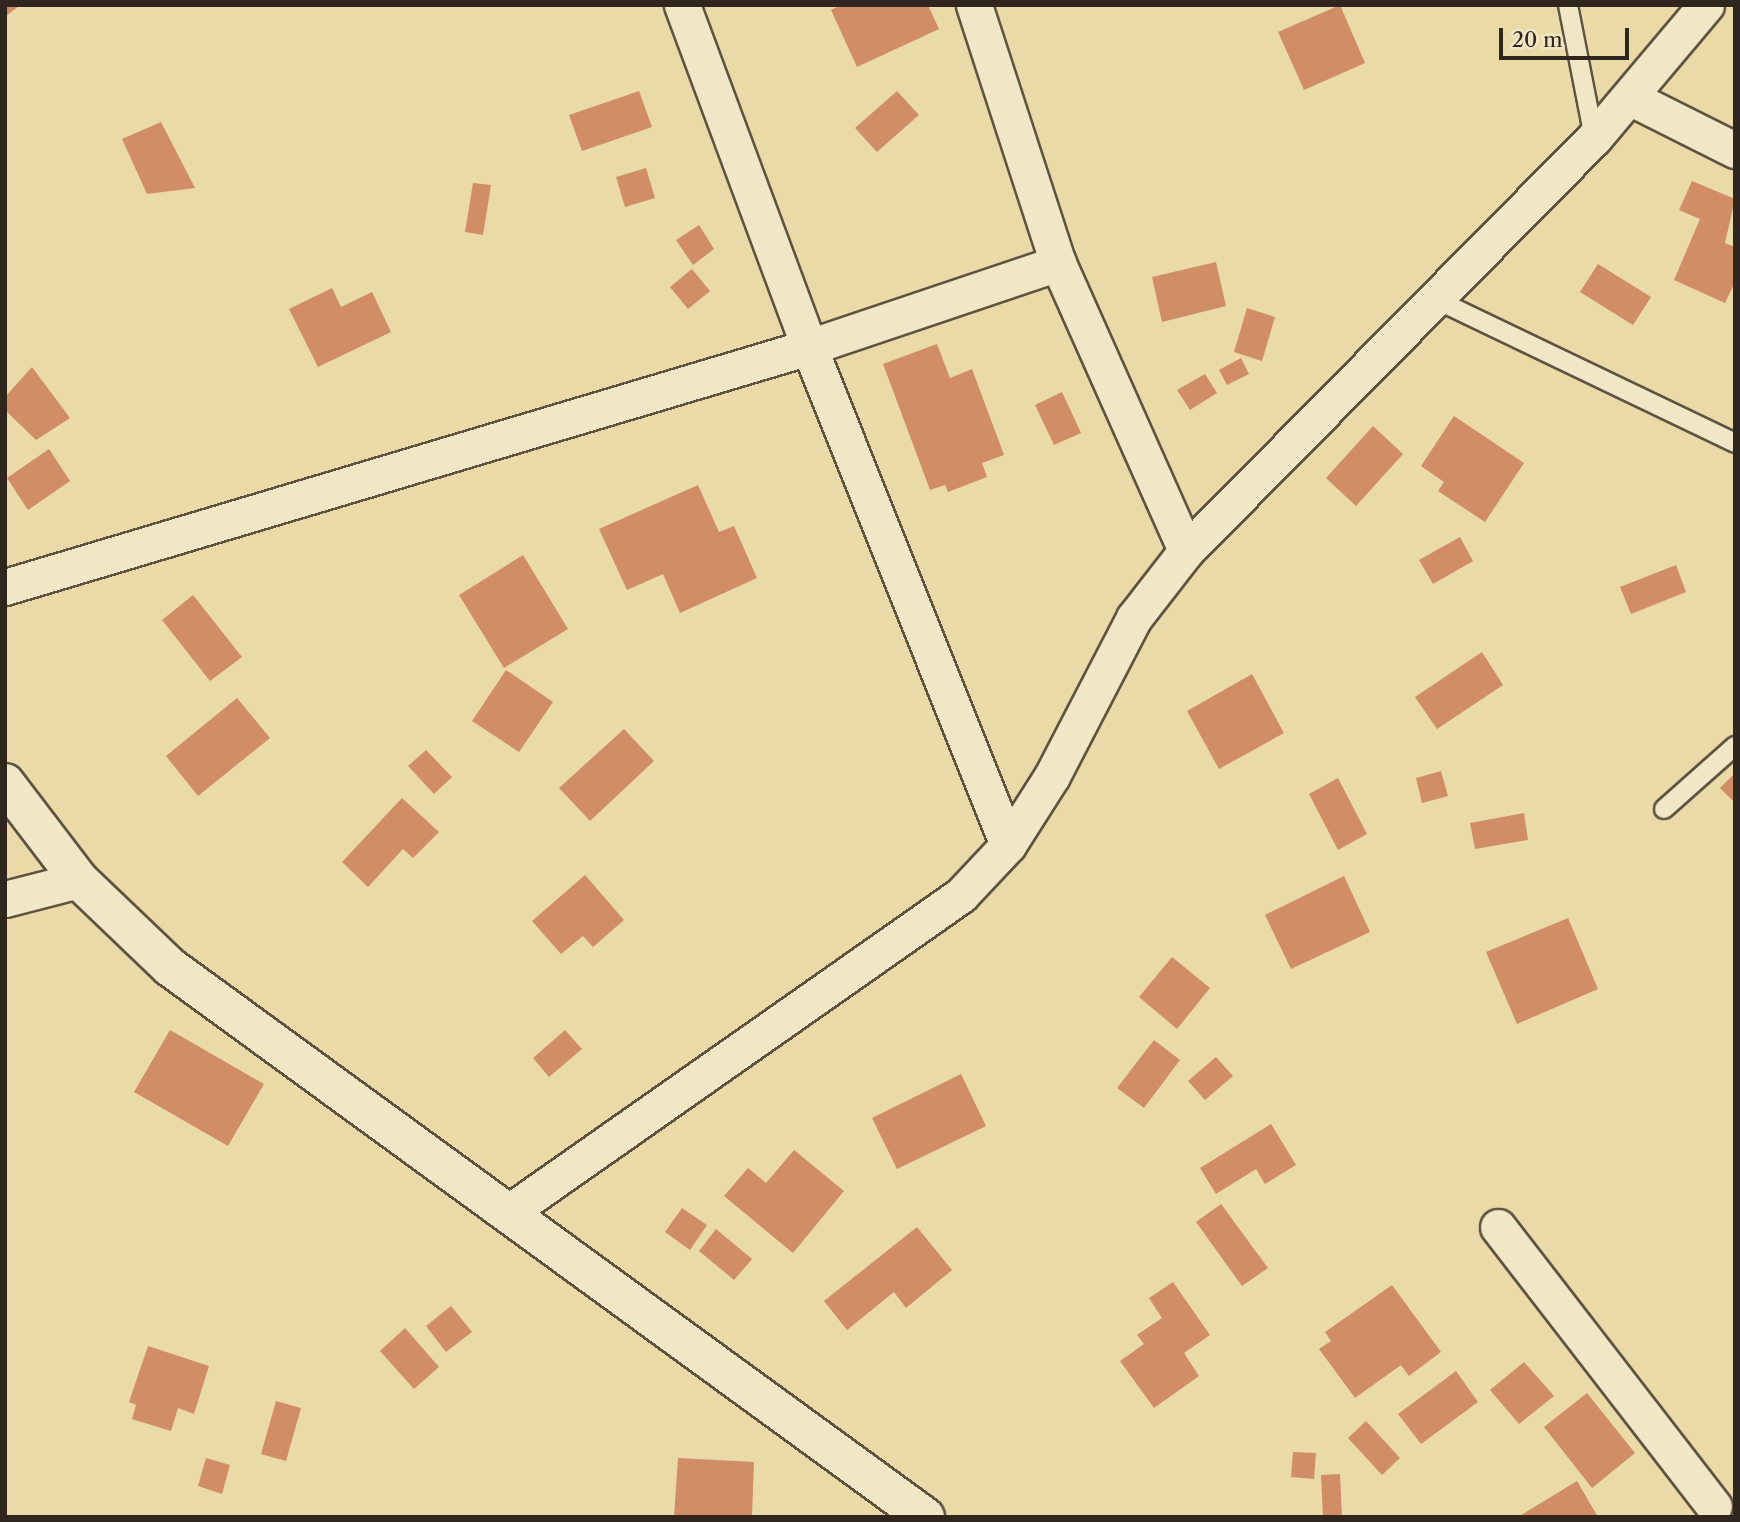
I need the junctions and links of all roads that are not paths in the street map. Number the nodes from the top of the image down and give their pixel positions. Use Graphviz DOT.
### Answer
graph roads {
  1 [pos="682,5"];
  2 [pos="974,5"];
  3 [pos="1568,5"];
  4 [pos="1706,5"];
  5 [pos="1631,97"];
  6 [pos="1594,138"];
  7 [pos="1735,150"];
  8 [pos="1058,263"];
  9 [pos="1435,299"];
  10 [pos="809,347"];
  11 [pos="1735,443"];
  12 [pos="1186,551"];
  13 [pos="5,587"];
  14 [pos="1735,746"];
  15 [pos="5,783"];
  16 [pos="1664,809"];
  17 [pos="1008,845"];
  18 [pos="79,880"];
  19 [pos="5,899"];
  20 [pos="509,1212"];
  21 [pos="1498,1227"];
  22 [pos="1716,1505"];
  23 [pos="926,1517"];
  1 -- 10 [label="street"];
  2 -- 8 [label="street"];
  3 -- 6 [label="lane"];
  4 -- 5 [label="street"];
  5 -- 6 [label="street"];
  5 -- 7 [label="street"];
  6 -- 9 [label="street"];
  8 -- 10 [label="street"];
  8 -- 12 [label="street"];
  9 -- 11 [label="lane"];
  9 -- 12 [label="street"];
  10 -- 13 [label="street"];
  10 -- 17 [label="street"];
  12 -- 17 [label="street"];
  14 -- 16 [label="lane"];
  15 -- 18 [label="street"];
  17 -- 20 [label="street"];
  18 -- 19 [label="street"];
  18 -- 20 [label="street"];
  20 -- 23 [label="street"];
  21 -- 22 [label="street"];
}
